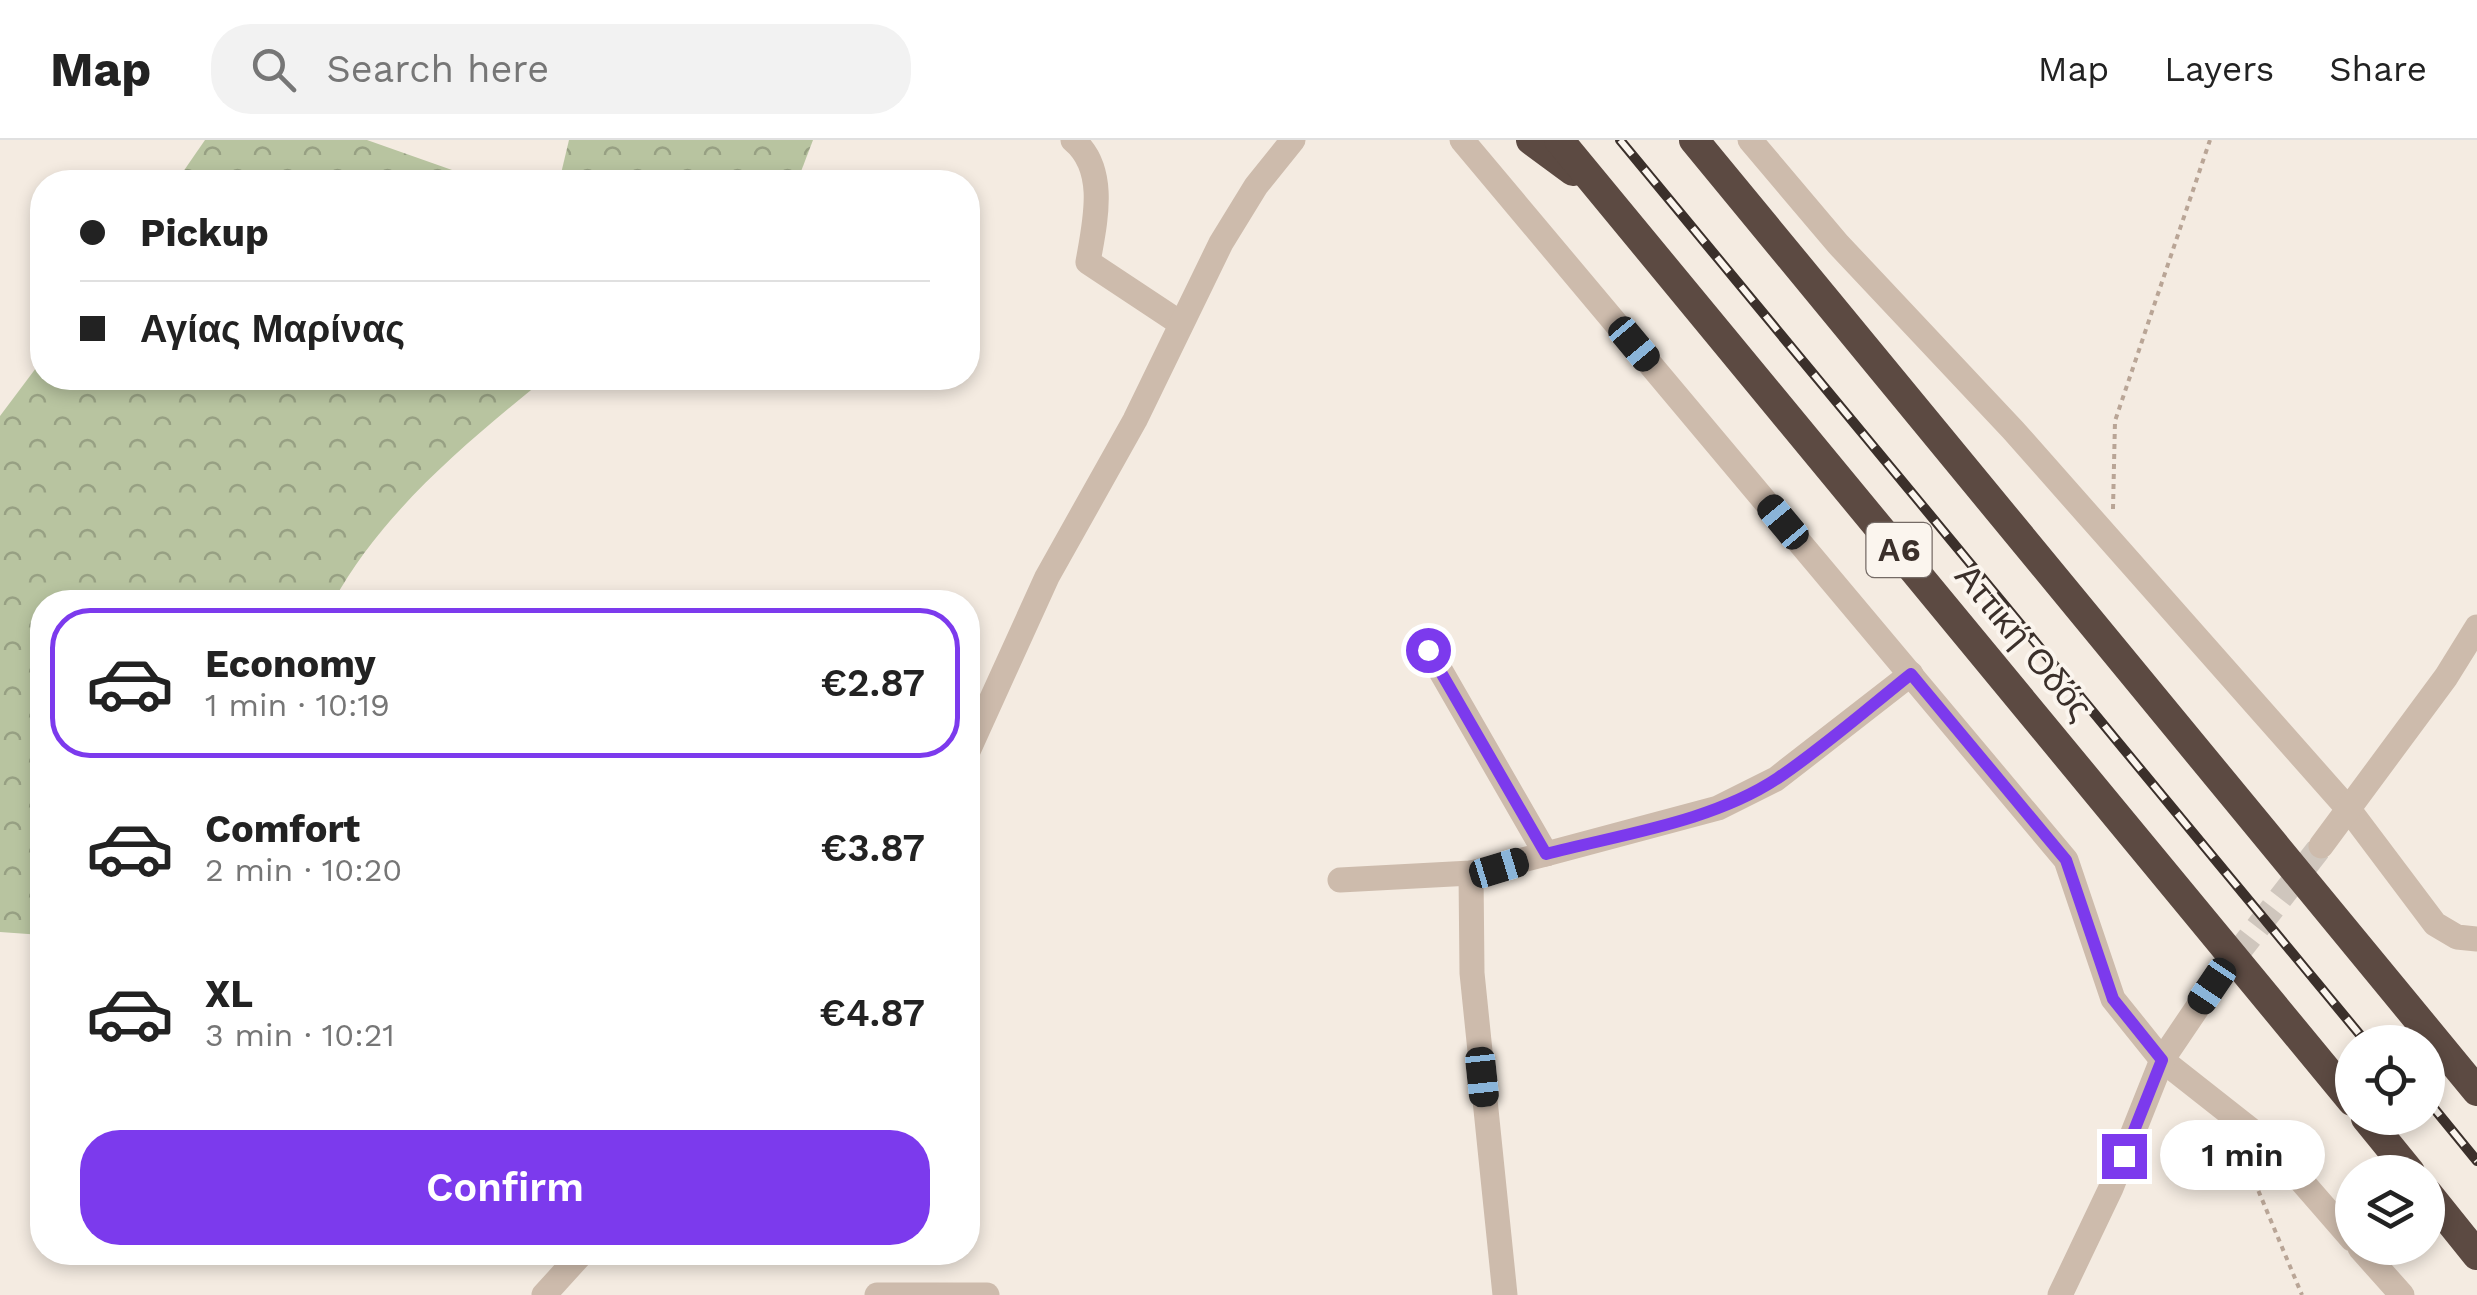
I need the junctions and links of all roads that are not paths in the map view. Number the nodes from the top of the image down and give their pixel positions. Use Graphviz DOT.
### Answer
graph roads {
  1 [pos="1072,140"];
  2 [pos="1293,140"];
  3 [pos="1462,140"];
  4 [pos="1531,140"];
  5 [pos="1559,140"];
  6 [pos="1694,140"];
  7 [pos="1750,140"];
  8 [pos="1600,190"];
  9 [pos="1180,323"];
  10 [pos="2477,627"];
  11 [pos="1428,650"];
  12 [pos="1911,674"];
  13 [pos="980,724"];
  14 [pos="2350,811"];
  15 [pos="2321,846"];
  16 [pos="1546,854"];
  17 [pos="1471,873"];
  18 [pos="1340,880"];
  19 [pos="2477,939"];
  20 [pos="2212,986"];
  21 [pos="2162,1060"];
  22 [pos="2335,1080"];
  23 [pos="2477,1091"];
  24 [pos="2380,1135"];
  25 [pos="2396,1155"];
  26 [pos="2445,1215"];
  27 [pos="2335,1220"];
  28 [pos="2477,1254"];
  29 [pos="571,1265"];
  30 [pos="2375,1265"];
  31 [pos="544,1295"];
  32 [pos="877,1295"];
  33 [pos="987,1295"];
  34 [pos="1505,1295"];
  35 [pos="2060,1295"];
  36 [pos="2402,1295"];
  1 -- 9 [label="street"];
  2 -- 9 [label="street"];
  3 -- 12 [label="street"];
  4 -- 8 [label="highway"];
  5 -- 8 [label="highway, Αττική Οδός / Α6"];
  6 -- 23 [label="highway, Αττική Οδός"];
  7 -- 14 [label="street"];
  8 -- 22 [label="highway, Αττική Οδός / Α6"];
  9 -- 13 [label="street"];
  10 -- 14 [label="street"];
  11 -- 16 [label="street"];
  12 -- 16 [label="street"];
  12 -- 21 [label="street"];
  14 -- 15 [label="street"];
  14 -- 19 [label="street"];
  16 -- 17 [label="street"];
  17 -- 18 [label="street"];
  17 -- 34 [label="street"];
  20 -- 21 [label="street"];
  21 -- 27 [label="street"];
  21 -- 35 [label="street"];
  24 -- 25 [label="highway"];
  26 -- 28 [label="highway"];
  29 -- 31 [label="street"];
  30 -- 36 [label="street"];
  32 -- 33 [label="street"];
}
